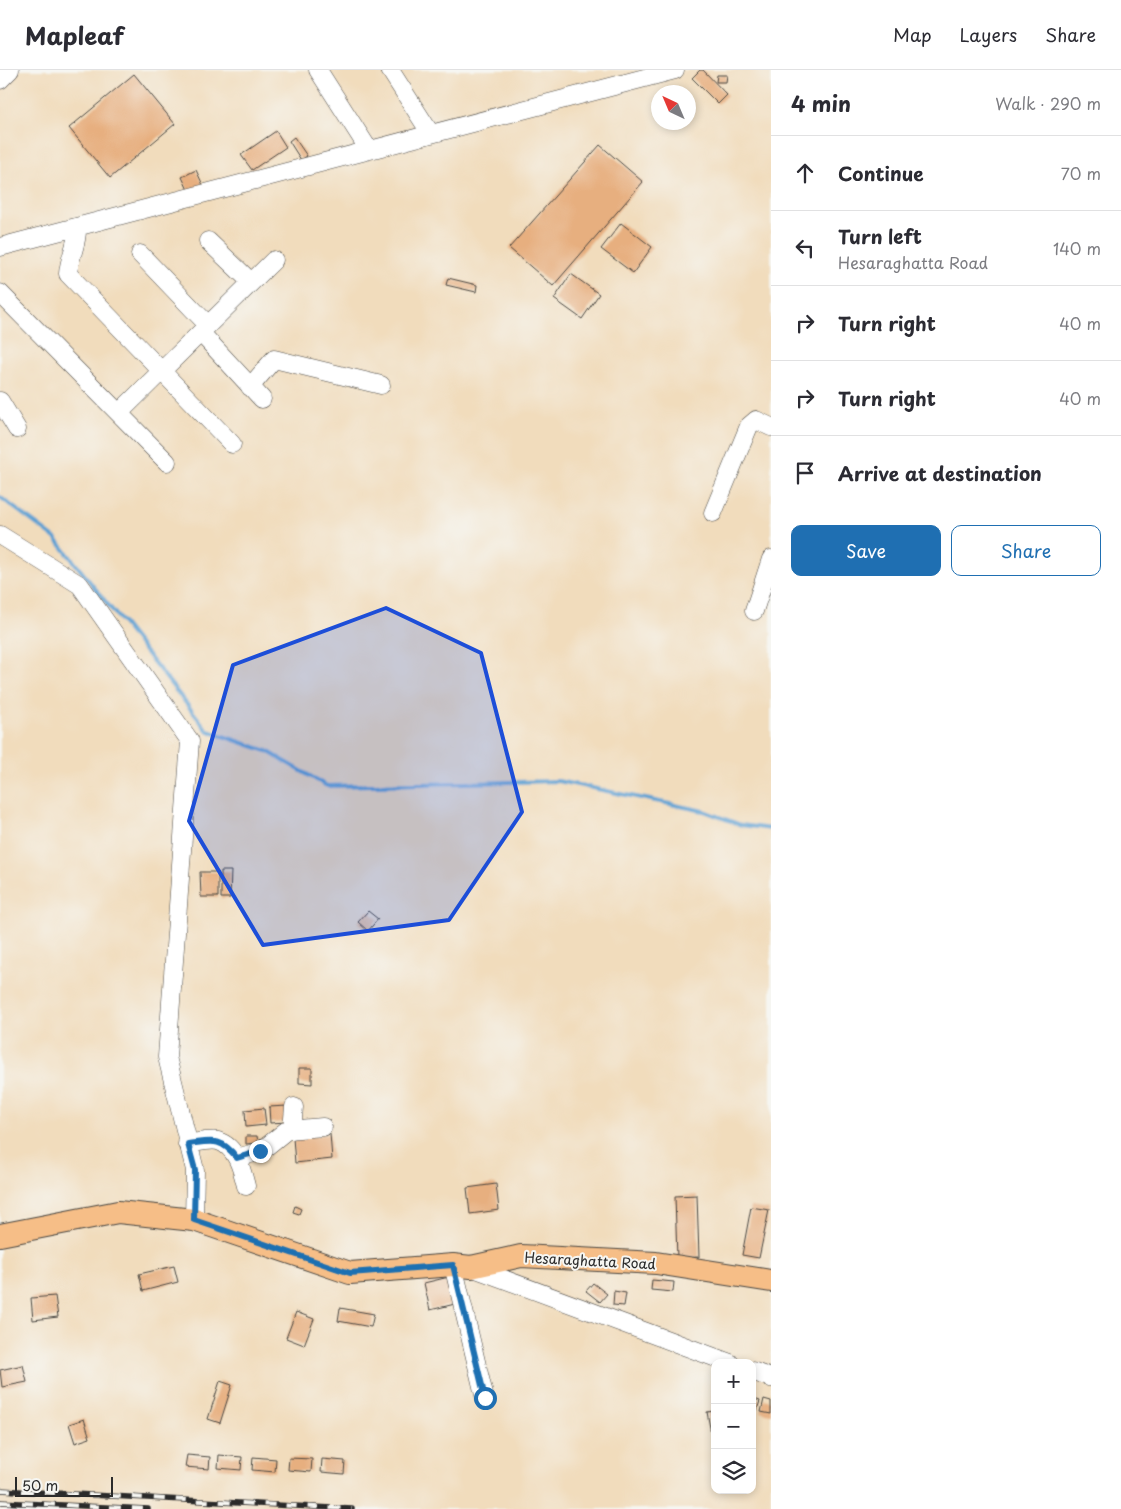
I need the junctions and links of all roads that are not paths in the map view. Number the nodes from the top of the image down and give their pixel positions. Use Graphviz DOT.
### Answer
graph roads {
  1 [pos="10,70"];
  2 [pos="318,70"];
  3 [pos="390,70"];
  4 [pos="675,70"];
  5 [pos="635,75"];
  6 [pos="0,80"];
  7 [pos="431,134"];
  8 [pos="369,150"];
  9 [pos="77,227"];
  10 [pos="208,241"];
  11 [pos="0,247"];
  12 [pos="140,254"];
  13 [pos="274,260"];
  14 [pos="251,282"];
  15 [pos="0,292"];
  16 [pos="204,329"];
  17 [pos="162,370"];
  18 [pos="380,385"];
  19 [pos="1,405"];
  20 [pos="119,413"];
  21 [pos="771,427"];
  22 [pos="17,429"];
  23 [pos="232,444"];
  24 [pos="167,462"];
  25 [pos="713,513"];
  26 [pos="0,535"];
  27 [pos="771,559"];
  28 [pos="754,611"];
  29 [pos="294,1107"];
  30 [pos="323,1127"];
  31 [pos="292,1130"];
  32 [pos="187,1144"];
  33 [pos="237,1158"];
  34 [pos="246,1186"];
  35 [pos="194,1220"];
  36 [pos="0,1235"];
  37 [pos="462,1266"];
  38 [pos="771,1281"];
  39 [pos="719,1359"];
  40 [pos="756,1372"];
  41 [pos="771,1378"];
  42 [pos="485,1398"];
  1 -- 6 [label="street"];
  2 -- 8 [label="street"];
  3 -- 7 [label="street"];
  4 -- 5 [label="street"];
  5 -- 7 [label="street"];
  7 -- 8 [label="street"];
  8 -- 9 [label="street"];
  9 -- 11 [label="street"];
  9 -- 17 [label="street"];
  10 -- 14 [label="street"];
  12 -- 16 [label="street"];
  13 -- 14 [label="street"];
  14 -- 16 [label="street"];
  15 -- 20 [label="street"];
  16 -- 17 [label="street"];
  16 -- 18 [label="street"];
  17 -- 20 [label="street"];
  17 -- 23 [label="street"];
  19 -- 22 [label="street"];
  20 -- 24 [label="street"];
  21 -- 25 [label="street"];
  26 -- 32 [label="street"];
  27 -- 28 [label="street"];
  29 -- 31 [label="street"];
  30 -- 31 [label="street"];
  31 -- 33 [label="street"];
  32 -- 33 [label="street"];
  32 -- 35 [label="street"];
  33 -- 34 [label="street"];
  35 -- 36 [label="main road, Hesaraghatta Road"];
  35 -- 37 [label="main road, Hesaraghatta Road"];
  37 -- 38 [label="main road, Hesaraghatta Road"];
  37 -- 39 [label="street"];
  37 -- 42 [label="street"];
  40 -- 41 [label="street"];
}
